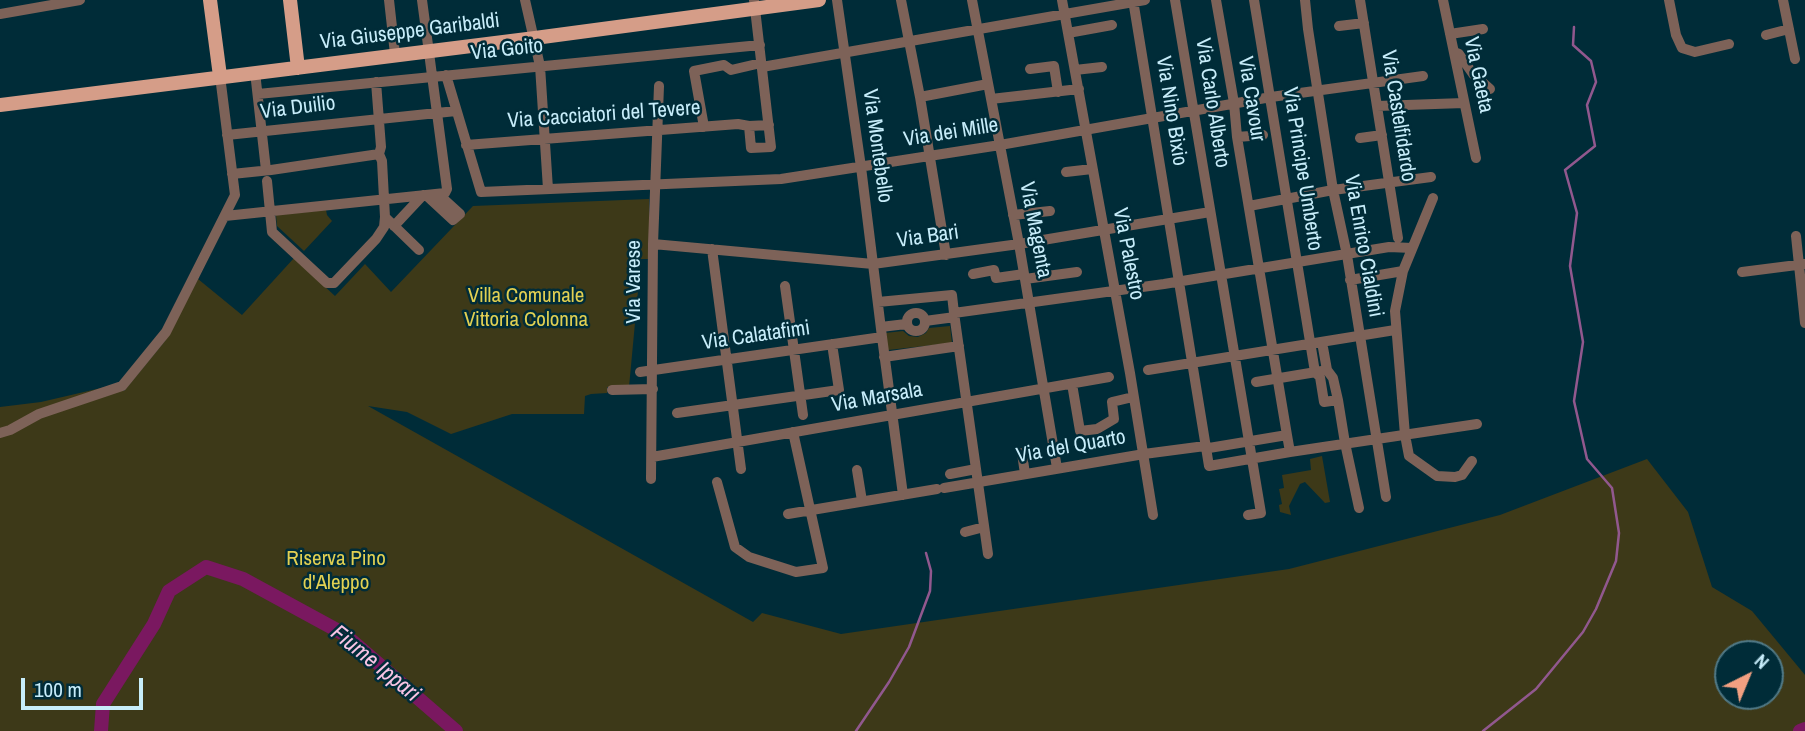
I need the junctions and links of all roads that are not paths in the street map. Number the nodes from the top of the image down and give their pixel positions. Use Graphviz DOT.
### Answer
graph roads {
  1 [pos="80,0"];
  2 [pos="210,0"];
  3 [pos="290,0"];
  4 [pos="389,0"];
  5 [pos="422,0"];
  6 [pos="525,0"];
  7 [pos="819,0"];
  8 [pos="836,0"];
  9 [pos="901,0"];
  10 [pos="971,0"];
  11 [pos="1062,0"];
  12 [pos="1145,0"];
  13 [pos="1216,0"];
  14 [pos="1254,0"];
  15 [pos="1305,0"];
  16 [pos="1360,0"];
  17 [pos="1443,0"];
  18 [pos="1668,0"];
  19 [pos="1783,0"];
  20 [pos="1175,1"];
  21 [pos="41,3"];
  22 [pos="1132,4"];
  23 [pos="755,5"];
  24 [pos="0,14"];
  25 [pos="1064,14"];
  26 [pos="1364,23"];
  27 [pos="1112,25"];
  28 [pos="1339,26"];
  29 [pos="977,29"];
  30 [pos="1483,29"];
  31 [pos="1789,29"];
  32 [pos="1069,33"];
  33 [pos="1450,34"];
  34 [pos="1766,35"];
  35 [pos="535,38"];
  36 [pos="909,41"];
  37 [pos="1729,44"];
  38 [pos="760,45"];
  39 [pos="429,50"];
  40 [pos="845,52"];
  41 [pos="1454,52"];
  42 [pos="396,54"];
  43 [pos="1795,59"];
  44 [pos="761,65"];
  45 [pos="540,66"];
  46 [pos="1101,67"];
  47 [pos="298,68"];
  48 [pos="1030,69"];
  49 [pos="1075,71"];
  50 [pos="255,72"];
  51 [pos="446,75"];
  52 [pos="220,76"];
  53 [pos="433,76"];
  54 [pos="1423,76"];
  55 [pos="376,82"];
  56 [pos="988,84"];
  57 [pos="1373,84"];
  58 [pos="659,86"];
  59 [pos="1079,89"];
  60 [pos="1490,89"];
  61 [pos="1318,91"];
  62 [pos="1058,92"];
  63 [pos="258,94"];
  64 [pos="920,97"];
  65 [pos="1271,97"];
  66 [pos="991,99"];
  67 [pos="1234,103"];
  68 [pos="1464,103"];
  69 [pos="0,105"];
  70 [pos="1377,106"];
  71 [pos="1194,110"];
  72 [pos="456,111"];
  73 [pos="437,113"];
  74 [pos="377,117"];
  75 [pos="1152,118"];
  76 [pos="743,125"];
  77 [pos="769,125"];
  78 [pos="704,127"];
  79 [pos="1086,130"];
  80 [pos="262,131"];
  81 [pos="657,131"];
  82 [pos="227,135"];
  83 [pos="1263,135"];
  84 [pos="1382,135"];
  85 [pos="1237,137"];
  86 [pos="1360,138"];
  87 [pos="546,139"];
  88 [pos="470,145"];
  89 [pos="1000,145"];
  90 [pos="377,154"];
  91 [pos="930,156"];
  92 [pos="1476,158"];
  93 [pos="861,167"];
  94 [pos="232,169"];
  95 [pos="1093,169"];
  96 [pos="267,170"];
  97 [pos="1066,172"];
  98 [pos="1431,177"];
  99 [pos="1390,184"];
  100 [pos="655,186"];
  101 [pos="548,189"];
  102 [pos="1333,190"];
  103 [pos="429,195"];
  104 [pos="404,197"];
  105 [pos="1433,198"];
  106 [pos="1287,199"];
  107 [pos="382,200"];
  108 [pos="1251,205"];
  109 [pos="1049,211"];
  110 [pos="1209,211"];
  111 [pos="252,213"];
  112 [pos="271,213"];
  113 [pos="1013,215"];
  114 [pos="224,217"];
  115 [pos="1170,219"];
  116 [pos="390,222"];
  117 [pos="1103,230"];
  118 [pos="272,232"];
  119 [pos="1796,236"];
  120 [pos="1398,238"];
  121 [pos="653,244"];
  122 [pos="1019,244"];
  123 [pos="1412,248"];
  124 [pos="712,249"];
  125 [pos="419,250"];
  126 [pos="946,255"];
  127 [pos="1347,255"];
  128 [pos="1297,263"];
  129 [pos="873,264"];
  130 [pos="1802,264"];
  131 [pos="1262,270"];
  132 [pos="1403,271"];
  133 [pos="1077,272"];
  134 [pos="1742,272"];
  135 [pos="973,274"];
  136 [pos="1024,277"];
  137 [pos="1220,277"];
  138 [pos="1350,280"];
  139 [pos="1180,281"];
  140 [pos="785,286"];
  141 [pos="1115,290"];
  142 [pos="913,299"];
  143 [pos="877,300"];
  144 [pos="1029,303"];
  145 [pos="915,313"];
  146 [pos="957,314"];
  147 [pos="925,321"];
  148 [pos="1805,323"];
  149 [pos="906,324"];
  150 [pos="1395,330"];
  151 [pos="880,334"];
  152 [pos="1359,336"];
  153 [pos="1316,343"];
  154 [pos="832,344"];
  155 [pos="959,348"];
  156 [pos="794,350"];
  157 [pos="1273,350"];
  158 [pos="1234,356"];
  159 [pos="885,358"];
  160 [pos="727,360"];
  161 [pos="1192,362"];
  162 [pos="653,370"];
  163 [pos="1148,370"];
  164 [pos="1318,371"];
  165 [pos="640,372"];
  166 [pos="1109,377"];
  167 [pos="1277,378"];
  168 [pos="1256,382"];
  169 [pos="1072,384"];
  170 [pos="653,388"];
  171 [pos="612,390"];
  172 [pos="1044,390"];
  173 [pos="800,395"];
  174 [pos="1133,397"];
  175 [pos="967,402"];
  176 [pos="733,405"];
  177 [pos="677,413"];
  178 [pos="892,414"];
  179 [pos="803,415"];
  180 [pos="1477,424"];
  181 [pos="793,432"];
  182 [pos="1287,432"];
  183 [pos="0,433"];
  184 [pos="1405,435"];
  185 [pos="1249,438"];
  186 [pos="1376,439"];
  187 [pos="737,442"];
  188 [pos="1345,443"];
  189 [pos="1205,446"];
  190 [pos="1292,452"];
  191 [pos="1022,453"];
  192 [pos="1144,454"];
  193 [pos="652,457"];
  194 [pos="1252,461"];
  195 [pos="1472,461"];
  196 [pos="1057,468"];
  197 [pos="741,469"];
  198 [pos="976,469"];
  199 [pos="857,470"];
  200 [pos="950,474"];
  201 [pos="1025,474"];
  202 [pos="652,478"];
  203 [pos="978,481"];
  204 [pos="718,482"];
  205 [pos="903,495"];
  206 [pos="1386,497"];
  207 [pos="862,502"];
  208 [pos="1359,508"];
  209 [pos="810,510"];
  210 [pos="788,514"];
  211 [pos="1248,514"];
  212 [pos="1153,515"];
  213 [pos="984,527"];
  214 [pos="965,531"];
  215 [pos="988,554"];
  1 -- 21 [label="street"];
  2 -- 52 [label="main road"];
  3 -- 47 [label="main road"];
  4 -- 42 [label="street"];
  5 -- 39 [label="street"];
  6 -- 35 [label="street"];
  7 -- 23 [label="main road, Via Giuseppe Garibaldi"];
  8 -- 40 [label="street, Via Montebello"];
  9 -- 36 [label="street"];
  10 -- 29 [label="street, Via Magenta"];
  11 -- 25 [label="street, Via Palestro"];
  12 -- 22 [label="street"];
  13 -- 67 [label="street, Via Cavour"];
  14 -- 65 [label="street, Via Principe Umberto"];
  15 -- 61 [label="street, Via Enrico Cialdini"];
  16 -- 26 [label="street, Via Castelfidardo"];
  17 -- 33 [label="street, Via Gaeta"];
  18 -- 37 [label="street"];
  19 -- 31 [label="street"];
  20 -- 71 [label="street, Via Carlo Alberto"];
  21 -- 24 [label="street"];
  22 -- 25 [label="street"];
  22 -- 75 [label="street, Via Nino Bixio"];
  23 -- 35 [label="main road, Via Giuseppe Garibaldi"];
  23 -- 38 [label="street"];
  25 -- 29 [label="street"];
  25 -- 32 [label="street, Via Palestro"];
  26 -- 28 [label="street"];
  26 -- 57 [label="street, Via Castelfidardo"];
  27 -- 32 [label="street"];
  29 -- 36 [label="street"];
  29 -- 56 [label="street, Via Magenta"];
  30 -- 33 [label="street"];
  31 -- 34 [label="street"];
  31 -- 43 [label="street"];
  32 -- 49 [label="street, Via Palestro"];
  33 -- 41 [label="street, Via Gaeta"];
  35 -- 39 [label="main road, Via Giuseppe Garibaldi"];
  35 -- 45 [label="street"];
  36 -- 40 [label="street"];
  36 -- 64 [label="street"];
  38 -- 44 [label="street"];
  38 -- 45 [label="street, Via Goito"];
  39 -- 42 [label="main road, Via Giuseppe Garibaldi"];
  39 -- 53 [label="street"];
  40 -- 44 [label="street"];
  40 -- 93 [label="street, Via Montebello"];
  41 -- 60 [label="street"];
  41 -- 68 [label="street, Via Gaeta"];
  42 -- 47 [label="main road, Via Giuseppe Garibaldi"];
  44 -- 77 [label="street"];
  44 -- 78 [label="street"];
  45 -- 51 [label="street, Via Goito"];
  45 -- 87 [label="street"];
  46 -- 49 [label="street"];
  47 -- 50 [label="main road, Via Giuseppe Garibaldi"];
  48 -- 62 [label="street"];
  49 -- 59 [label="street, Via Palestro"];
  50 -- 52 [label="main road, Via Giuseppe Garibaldi"];
  50 -- 63 [label="street"];
  51 -- 53 [label="street, Via Goito"];
  51 -- 72 [label="street"];
  52 -- 69 [label="main road, Via Giuseppe Garibaldi"];
  52 -- 82 [label="street"];
  53 -- 55 [label="street, Via Goito"];
  53 -- 73 [label="street"];
  54 -- 57 [label="street, Via dei Mille"];
  55 -- 63 [label="street, Via Goito"];
  55 -- 74 [label="street"];
  56 -- 64 [label="street"];
  56 -- 66 [label="street, Via Magenta"];
  57 -- 61 [label="street, Via dei Mille"];
  57 -- 70 [label="street, Via Castelfidardo"];
  58 -- 81 [label="street, Via Varese"];
  59 -- 62 [label="street"];
  59 -- 79 [label="street, Via Palestro"];
  61 -- 65 [label="street, Via dei Mille"];
  61 -- 102 [label="street, Via Enrico Cialdini"];
  62 -- 66 [label="street"];
  63 -- 80 [label="street"];
  64 -- 91 [label="street"];
  65 -- 67 [label="street, Via dei Mille"];
  65 -- 106 [label="street, Via Principe Umberto"];
  66 -- 89 [label="street, Via Magenta"];
  67 -- 71 [label="street, Via dei Mille"];
  67 -- 85 [label="street, Via Cavour"];
  68 -- 70 [label="street"];
  68 -- 92 [label="street, Via Gaeta"];
  70 -- 84 [label="street, Via Castelfidardo"];
  71 -- 75 [label="street, Via dei Mille"];
  71 -- 110 [label="street, Via Carlo Alberto"];
  72 -- 73 [label="street, Via Duilio"];
  72 -- 88 [label="street"];
  73 -- 74 [label="street, Via Duilio"];
  73 -- 103 [label="street"];
  74 -- 80 [label="street, Via Duilio"];
  74 -- 90 [label="street"];
  75 -- 79 [label="street, Via dei Mille"];
  75 -- 115 [label="street, Via Nino Bixio"];
  76 -- 77 [label="street, Via Cacciatori del Tevere"];
  76 -- 77 [label="street"];
  76 -- 78 [label="street, Via Cacciatori del Tevere"];
  78 -- 81 [label="street, Via Cacciatori del Tevere"];
  79 -- 89 [label="street, Via dei Mille"];
  79 -- 95 [label="street, Via Palestro"];
  80 -- 82 [label="street, Via Duilio"];
  80 -- 96 [label="street"];
  81 -- 87 [label="street, Via Cacciatori del Tevere"];
  81 -- 100 [label="street, Via Varese"];
  82 -- 94 [label="street"];
  83 -- 85 [label="street"];
  84 -- 86 [label="street"];
  84 -- 99 [label="street, Via Castelfidardo"];
  85 -- 108 [label="street, Via Cavour"];
  87 -- 88 [label="street, Via Cacciatori del Tevere"];
  87 -- 101 [label="street"];
  88 -- 101 [label="street, Via dei Mille"];
  89 -- 91 [label="street, Via dei Mille"];
  89 -- 113 [label="street, Via Magenta"];
  90 -- 96 [label="street"];
  90 -- 107 [label="street"];
  91 -- 93 [label="street, Via dei Mille"];
  91 -- 126 [label="street"];
  93 -- 100 [label="street, Via dei Mille"];
  93 -- 129 [label="street, Via Montebello"];
  94 -- 96 [label="street"];
  94 -- 114 [label="street"];
  95 -- 97 [label="street"];
  95 -- 117 [label="street, Via Palestro"];
  96 -- 112 [label="street"];
  98 -- 99 [label="street"];
  99 -- 102 [label="street"];
  99 -- 120 [label="street, Via Castelfidardo"];
  100 -- 101 [label="street, Via dei Mille"];
  100 -- 121 [label="street, Via Varese"];
  102 -- 106 [label="street"];
  102 -- 127 [label="street, Via Enrico Cialdini"];
  103 -- 104 [label="street"];
  103 -- 116 [label="street"];
  104 -- 107 [label="street"];
  104 -- 116 [label="street"];
  105 -- 123 [label="street"];
  106 -- 108 [label="street"];
  106 -- 128 [label="street, Via Principe Umberto"];
  107 -- 112 [label="street"];
  107 -- 116 [label="street"];
  108 -- 131 [label="street, Via Cavour"];
  109 -- 113 [label="street"];
  110 -- 115 [label="street, Via Bari"];
  110 -- 137 [label="street, Via Carlo Alberto"];
  111 -- 112 [label="street"];
  111 -- 114 [label="street"];
  111 -- 118 [label="street"];
  112 -- 118 [label="street"];
  113 -- 122 [label="street, Via Magenta"];
  114 -- 183 [label="street"];
  115 -- 117 [label="street, Via Bari"];
  115 -- 139 [label="street, Via Nino Bixio"];
  116 -- 118 [label="street"];
  116 -- 125 [label="street"];
  117 -- 122 [label="street, Via Bari"];
  117 -- 141 [label="street, Via Palestro"];
  119 -- 130 [label="street"];
  121 -- 124 [label="street, Via Bari"];
  121 -- 162 [label="street, Via Varese"];
  122 -- 126 [label="street, Via Bari"];
  122 -- 136 [label="street, Via Magenta"];
  123 -- 127 [label="street"];
  123 -- 132 [label="street"];
  124 -- 129 [label="street, Via Bari"];
  124 -- 160 [label="street"];
  126 -- 129 [label="street, Via Bari"];
  127 -- 128 [label="street"];
  127 -- 138 [label="street, Via Enrico Cialdini"];
  128 -- 131 [label="street"];
  128 -- 153 [label="street, Via Principe Umberto"];
  129 -- 143 [label="street, Via Montebello"];
  130 -- 134 [label="street"];
  130 -- 148 [label="street"];
  131 -- 137 [label="street"];
  131 -- 157 [label="street"];
  132 -- 138 [label="street"];
  132 -- 150 [label="street"];
  133 -- 136 [label="street"];
  135 -- 136 [label="street"];
  136 -- 144 [label="street, Via Magenta"];
  137 -- 139 [label="street"];
  137 -- 158 [label="street"];
  138 -- 152 [label="street, Via Enrico Cialdini"];
  139 -- 141 [label="street"];
  139 -- 161 [label="street"];
  140 -- 156 [label="street"];
  141 -- 144 [label="street"];
  141 -- 174 [label="street, Via Palestro"];
  142 -- 143 [label="street"];
  142 -- 145 [label="street"];
  142 -- 146 [label="street"];
  143 -- 151 [label="street, Via Montebello"];
  144 -- 146 [label="street"];
  144 -- 172 [label="street, Via Magenta"];
  145 -- 147 [label="street"];
  145 -- 149 [label="street"];
  146 -- 147 [label="street"];
  146 -- 155 [label="street"];
  147 -- 149 [label="street"];
  149 -- 151 [label="street, Via Calatafimi"];
  150 -- 152 [label="street"];
  150 -- 184 [label="street"];
  151 -- 154 [label="street, Via Calatafimi"];
  151 -- 159 [label="street, Via Montebello"];
  152 -- 153 [label="street"];
  152 -- 186 [label="street, Via Enrico Cialdini"];
  153 -- 157 [label="street"];
  153 -- 164 [label="street, Via Principe Umberto"];
  154 -- 156 [label="street, Via Calatafimi"];
  154 -- 173 [label="street"];
  155 -- 159 [label="street"];
  155 -- 175 [label="street"];
  156 -- 160 [label="street, Via Calatafimi"];
  156 -- 173 [label="street"];
  157 -- 158 [label="street"];
  157 -- 167 [label="street"];
  158 -- 161 [label="street"];
  158 -- 185 [label="street"];
  159 -- 178 [label="street"];
  160 -- 162 [label="street, Via Calatafimi"];
  160 -- 176 [label="street"];
  161 -- 163 [label="street"];
  161 -- 189 [label="street"];
  162 -- 165 [label="street, Via Calatafimi"];
  162 -- 170 [label="street, Via Varese"];
  164 -- 167 [label="street"];
  164 -- 188 [label="street, Via Principe Umberto"];
  166 -- 169 [label="street, Via Marsala"];
  167 -- 168 [label="street"];
  167 -- 182 [label="street"];
  169 -- 172 [label="street, Via Marsala"];
  169 -- 174 [label="street"];
  170 -- 171 [label="street"];
  170 -- 193 [label="street, Via Varese"];
  172 -- 175 [label="street, Via Marsala"];
  172 -- 196 [label="street, Via Magenta"];
  173 -- 176 [label="street"];
  173 -- 179 [label="street"];
  174 -- 192 [label="street, Via Palestro"];
  175 -- 178 [label="street, Via Marsala"];
  175 -- 198 [label="street"];
  176 -- 177 [label="street"];
  176 -- 187 [label="street"];
  178 -- 181 [label="street, Via Marsala"];
  178 -- 205 [label="street"];
  180 -- 184 [label="street"];
  181 -- 187 [label="street, Via Marsala"];
  181 -- 209 [label="street"];
  182 -- 185 [label="street, Via del Quarto"];
  182 -- 190 [label="street"];
  184 -- 186 [label="street"];
  184 -- 195 [label="street"];
  185 -- 189 [label="street, Via del Quarto"];
  185 -- 194 [label="street"];
  186 -- 188 [label="street"];
  186 -- 206 [label="street, Via Enrico Cialdini"];
  187 -- 193 [label="street, Via Marsala"];
  187 -- 197 [label="street"];
  188 -- 190 [label="street"];
  188 -- 208 [label="street, Via Principe Umberto"];
  189 -- 192 [label="street, Via del Quarto"];
  189 -- 194 [label="street"];
  190 -- 194 [label="street"];
  191 -- 201 [label="street"];
  192 -- 196 [label="street, Via del Quarto"];
  192 -- 212 [label="street, Via Palestro"];
  193 -- 202 [label="street, Via Varese"];
  194 -- 211 [label="street"];
  196 -- 201 [label="street, Via del Quarto"];
  198 -- 200 [label="street"];
  198 -- 203 [label="street"];
  199 -- 207 [label="street"];
  201 -- 203 [label="street, Via del Quarto"];
  203 -- 205 [label="street, Via del Quarto"];
  203 -- 213 [label="street"];
  204 -- 209 [label="street"];
  205 -- 207 [label="street, Via del Quarto"];
  207 -- 209 [label="street, Via del Quarto"];
  209 -- 210 [label="street, Via del Quarto"];
  213 -- 214 [label="street"];
  213 -- 215 [label="street"];
}
